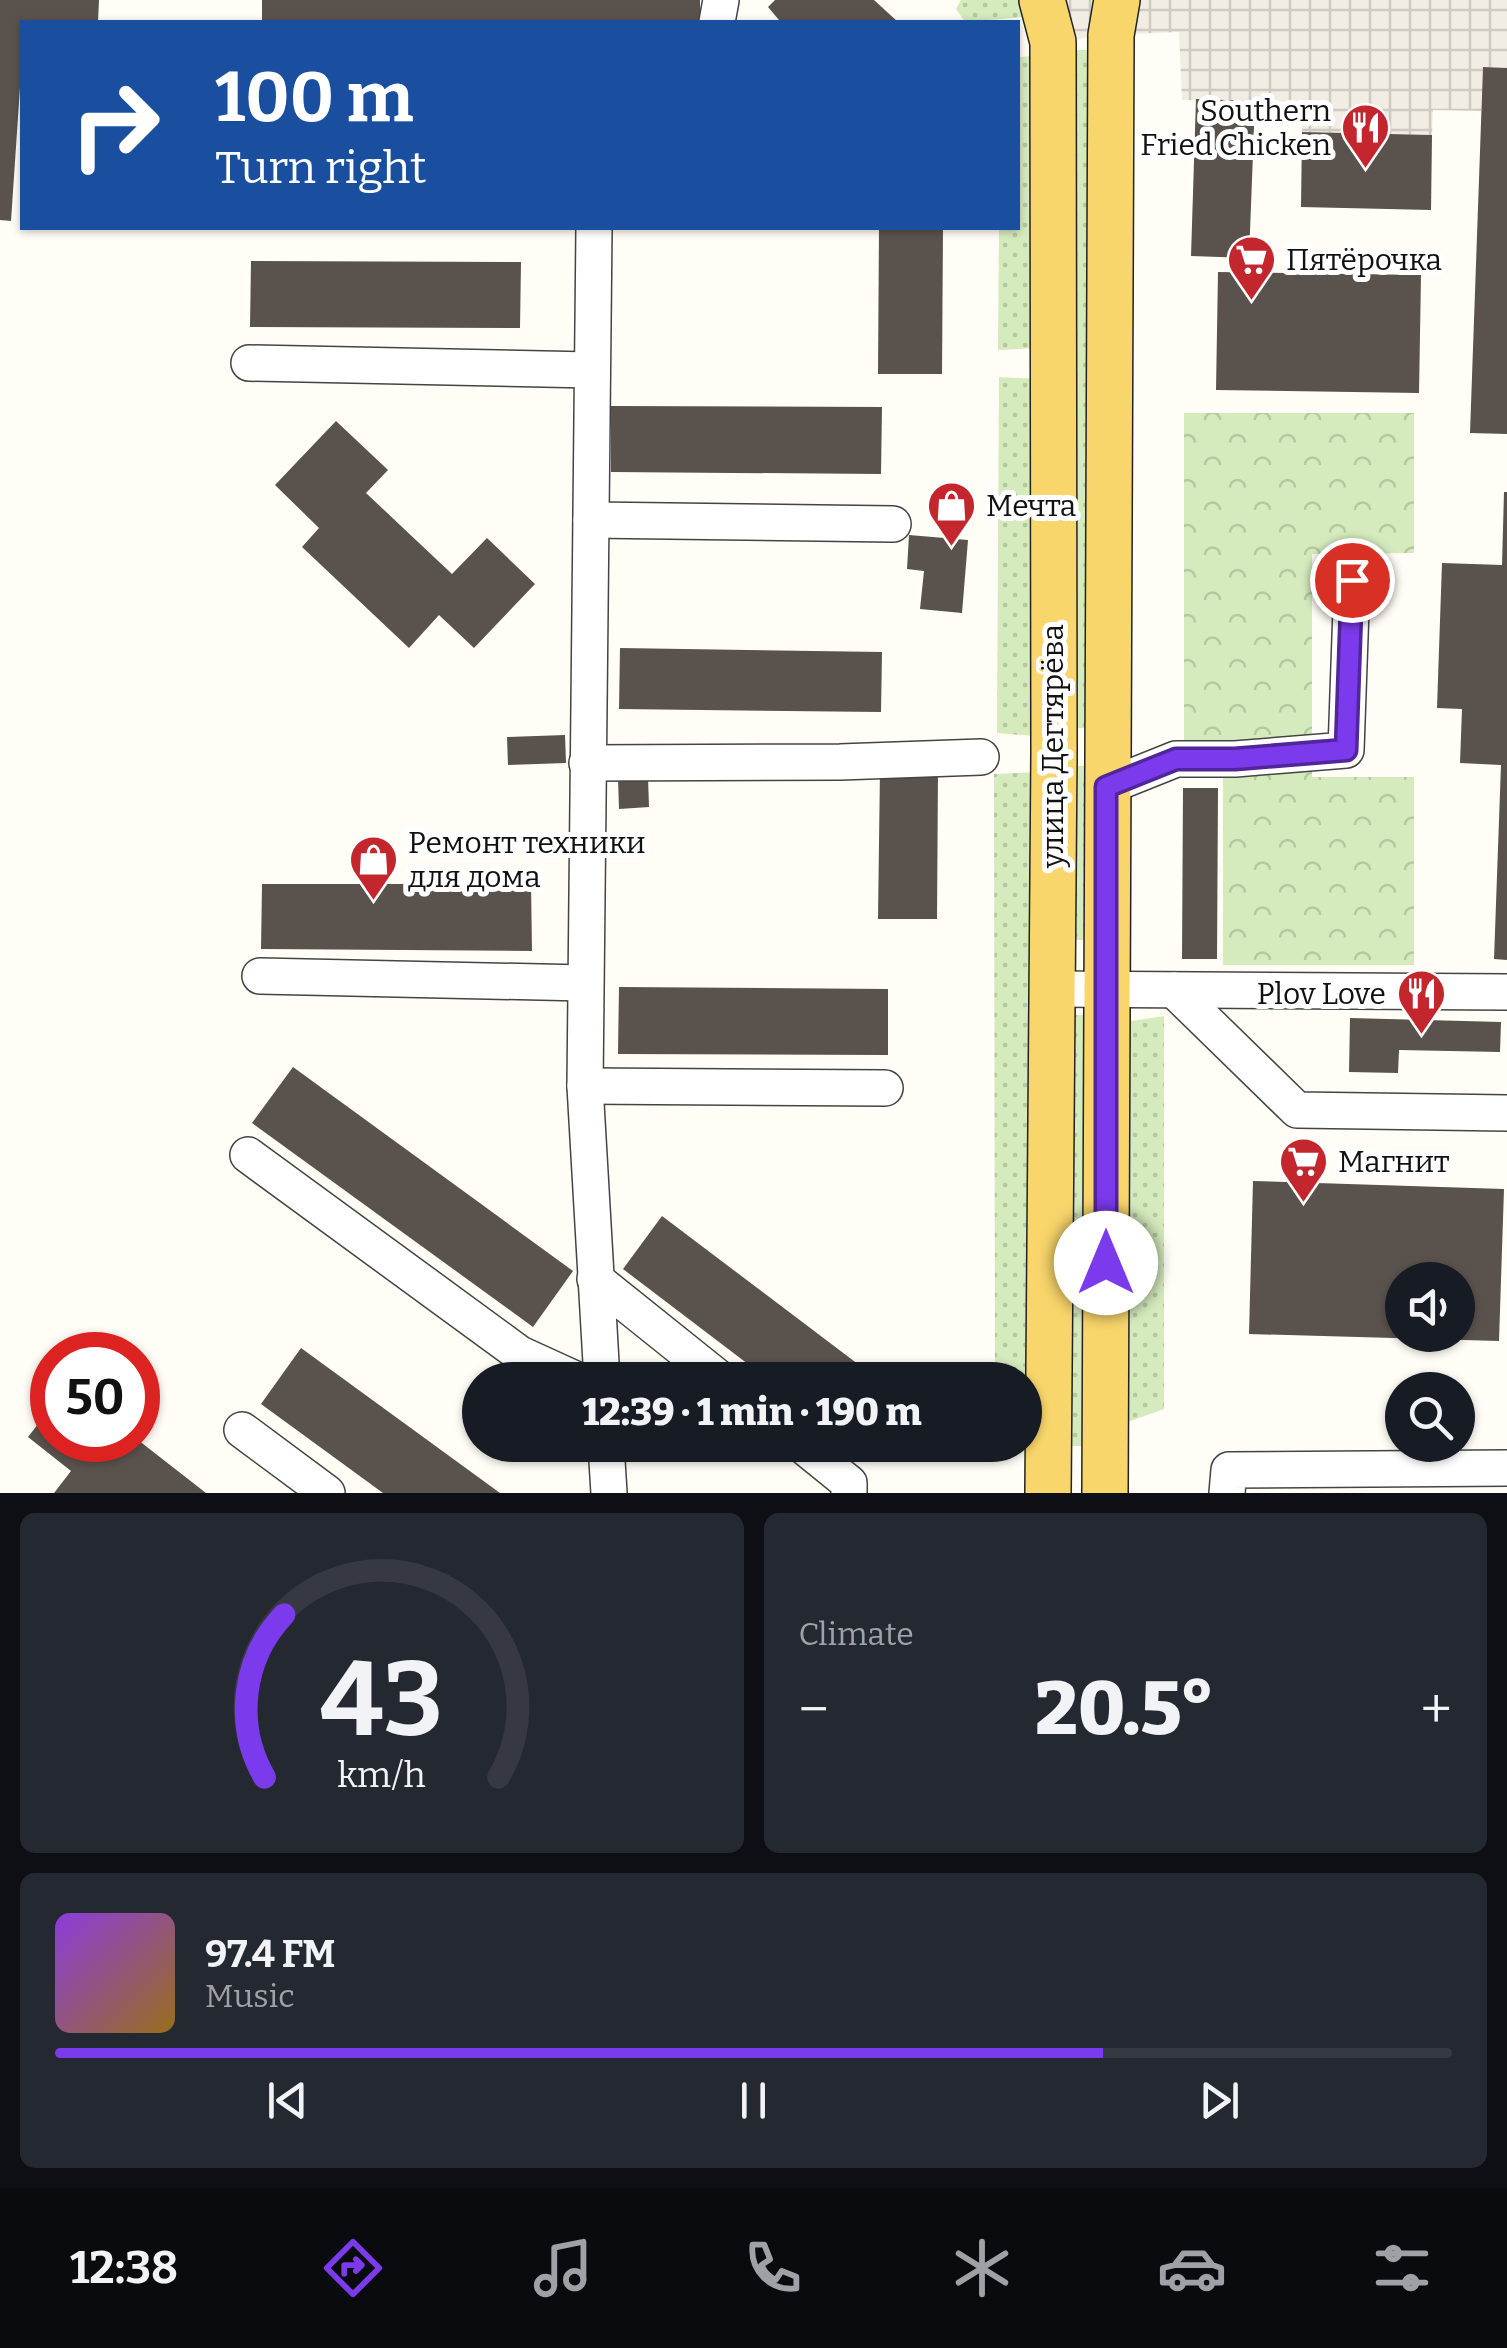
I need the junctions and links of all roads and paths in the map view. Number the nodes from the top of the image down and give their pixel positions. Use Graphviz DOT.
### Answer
graph roads {
  1 [pos="1042,0"];
  2 [pos="1117,0"];
  3 [pos="594,230"];
  4 [pos="250,363"];
  5 [pos="591,370"];
  6 [pos="590,520"];
  7 [pos="894,524"];
  8 [pos="1352,580"];
  9 [pos="980,756"];
  10 [pos="587,763"];
  11 [pos="1106,787"];
  12 [pos="260,976"];
  13 [pos="584,983"];
  14 [pos="1052,989"];
  15 [pos="1107,990"];
  16 [pos="1174,990"];
  17 [pos="1507,992"];
  18 [pos="584,1086"];
  19 [pos="885,1088"];
  20 [pos="1507,1113"];
  21 [pos="248,1155"];
  22 [pos="596,1279"];
  23 [pos="538,1362"];
  24 [pos="601,1362"];
  25 [pos="699,1362"];
  26 [pos="242,1430"];
  27 [pos="607,1462"];
  28 [pos="823,1462"];
  29 [pos="1507,1468"];
  30 [pos="327,1493"];
  31 [pos="609,1493"];
  32 [pos="849,1493"];
  33 [pos="1048,1493"];
  34 [pos="1105,1493"];
  35 [pos="1227,1493"];
  1 -- 14 [label="main road, улица Дегтярёва"];
  2 -- 11 [label="main road, улица Дегтярёва"];
  3 -- 5 [label="lane"];
  4 -- 5 [label="lane"];
  5 -- 6 [label="lane"];
  6 -- 7 [label="lane"];
  6 -- 10 [label="lane"];
  8 -- 11 [label="lane"];
  9 -- 10 [label="lane"];
  10 -- 13 [label="lane"];
  11 -- 15 [label="main road, улица Дегтярёва"];
  12 -- 13 [label="lane"];
  13 -- 18 [label="lane"];
  14 -- 15 [label="lane"];
  14 -- 33 [label="main road, улица Дегтярёва"];
  15 -- 16 [label="lane"];
  15 -- 34 [label="main road, улица Дегтярёва"];
  16 -- 17 [label="lane"];
  16 -- 20 [label="lane"];
  18 -- 19 [label="lane"];
  18 -- 22 [label="lane"];
  21 -- 23 [label="lane"];
  22 -- 24 [label="lane"];
  22 -- 25 [label="lane"];
  26 -- 30 [label="lane"];
  27 -- 31 [label="lane"];
  28 -- 32 [label="lane"];
  29 -- 35 [label="lane"];
}
